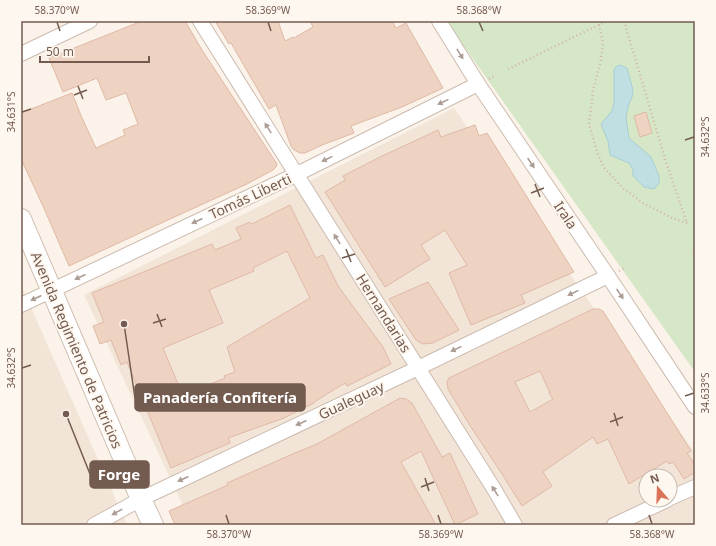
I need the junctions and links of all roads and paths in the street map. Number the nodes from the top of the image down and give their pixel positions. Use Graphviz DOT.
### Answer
graph roads {
  1 [pos="90,21"];
  2 [pos="200,21"];
  3 [pos="439,21"];
  4 [pos="597,21"];
  5 [pos="607,21"];
  6 [pos="624,21"];
  7 [pos="599,25"];
  8 [pos="21,54"];
  9 [pos="508,69"];
  10 [pos="478,84"];
  11 [pos="297,174"];
  12 [pos="21,219"];
  13 [pos="694,249"];
  14 [pos="695,255"];
  15 [pos="608,276"];
  16 [pos="52,290"];
  17 [pos="21,305"];
  18 [pos="418,368"];
  19 [pos="695,407"];
  20 [pos="695,486"];
  21 [pos="678,494"];
  22 [pos="141,500"];
  23 [pos="650,508"];
  24 [pos="94,525"];
  25 [pos="153,525"];
  26 [pos="515,525"];
  27 [pos="614,525"];
  1 -- 8 [label="street"];
  11 -- 2 [label="street, Hernandarias, one-way"];
  3 -- 10 [label="street, Irala, one-way"];
  4 -- 7 [label="path"];
  5 -- 7 [label="path"];
  6 -- 7 [label="path"];
  7 -- 9 [label="path"];
  10 -- 11 [label="street, Tomás Liberti, one-way"];
  10 -- 15 [label="street, Irala, one-way"];
  11 -- 16 [label="street, Tomás Liberti, one-way"];
  18 -- 11 [label="street, Hernandarias, one-way"];
  12 -- 16 [label="main road, Avenida Regimiento de Patricios"];
  13 -- 14 [label="path"];
  15 -- 18 [label="street, Gualeguay, one-way"];
  15 -- 19 [label="street, Irala, one-way"];
  16 -- 17 [label="street, Tomás Liberti, one-way"];
  16 -- 22 [label="main road, Avenida Regimiento de Patricios"];
  18 -- 22 [label="street, Gualeguay, one-way"];
  26 -- 18 [label="street, Hernandarias, one-way"];
  20 -- 21 [label="street"];
  22 -- 24 [label="street, Gualeguay, one-way"];
  22 -- 25 [label="main road, Avenida Regimiento de Patricios"];
  23 -- 27 [label="street"];
}
